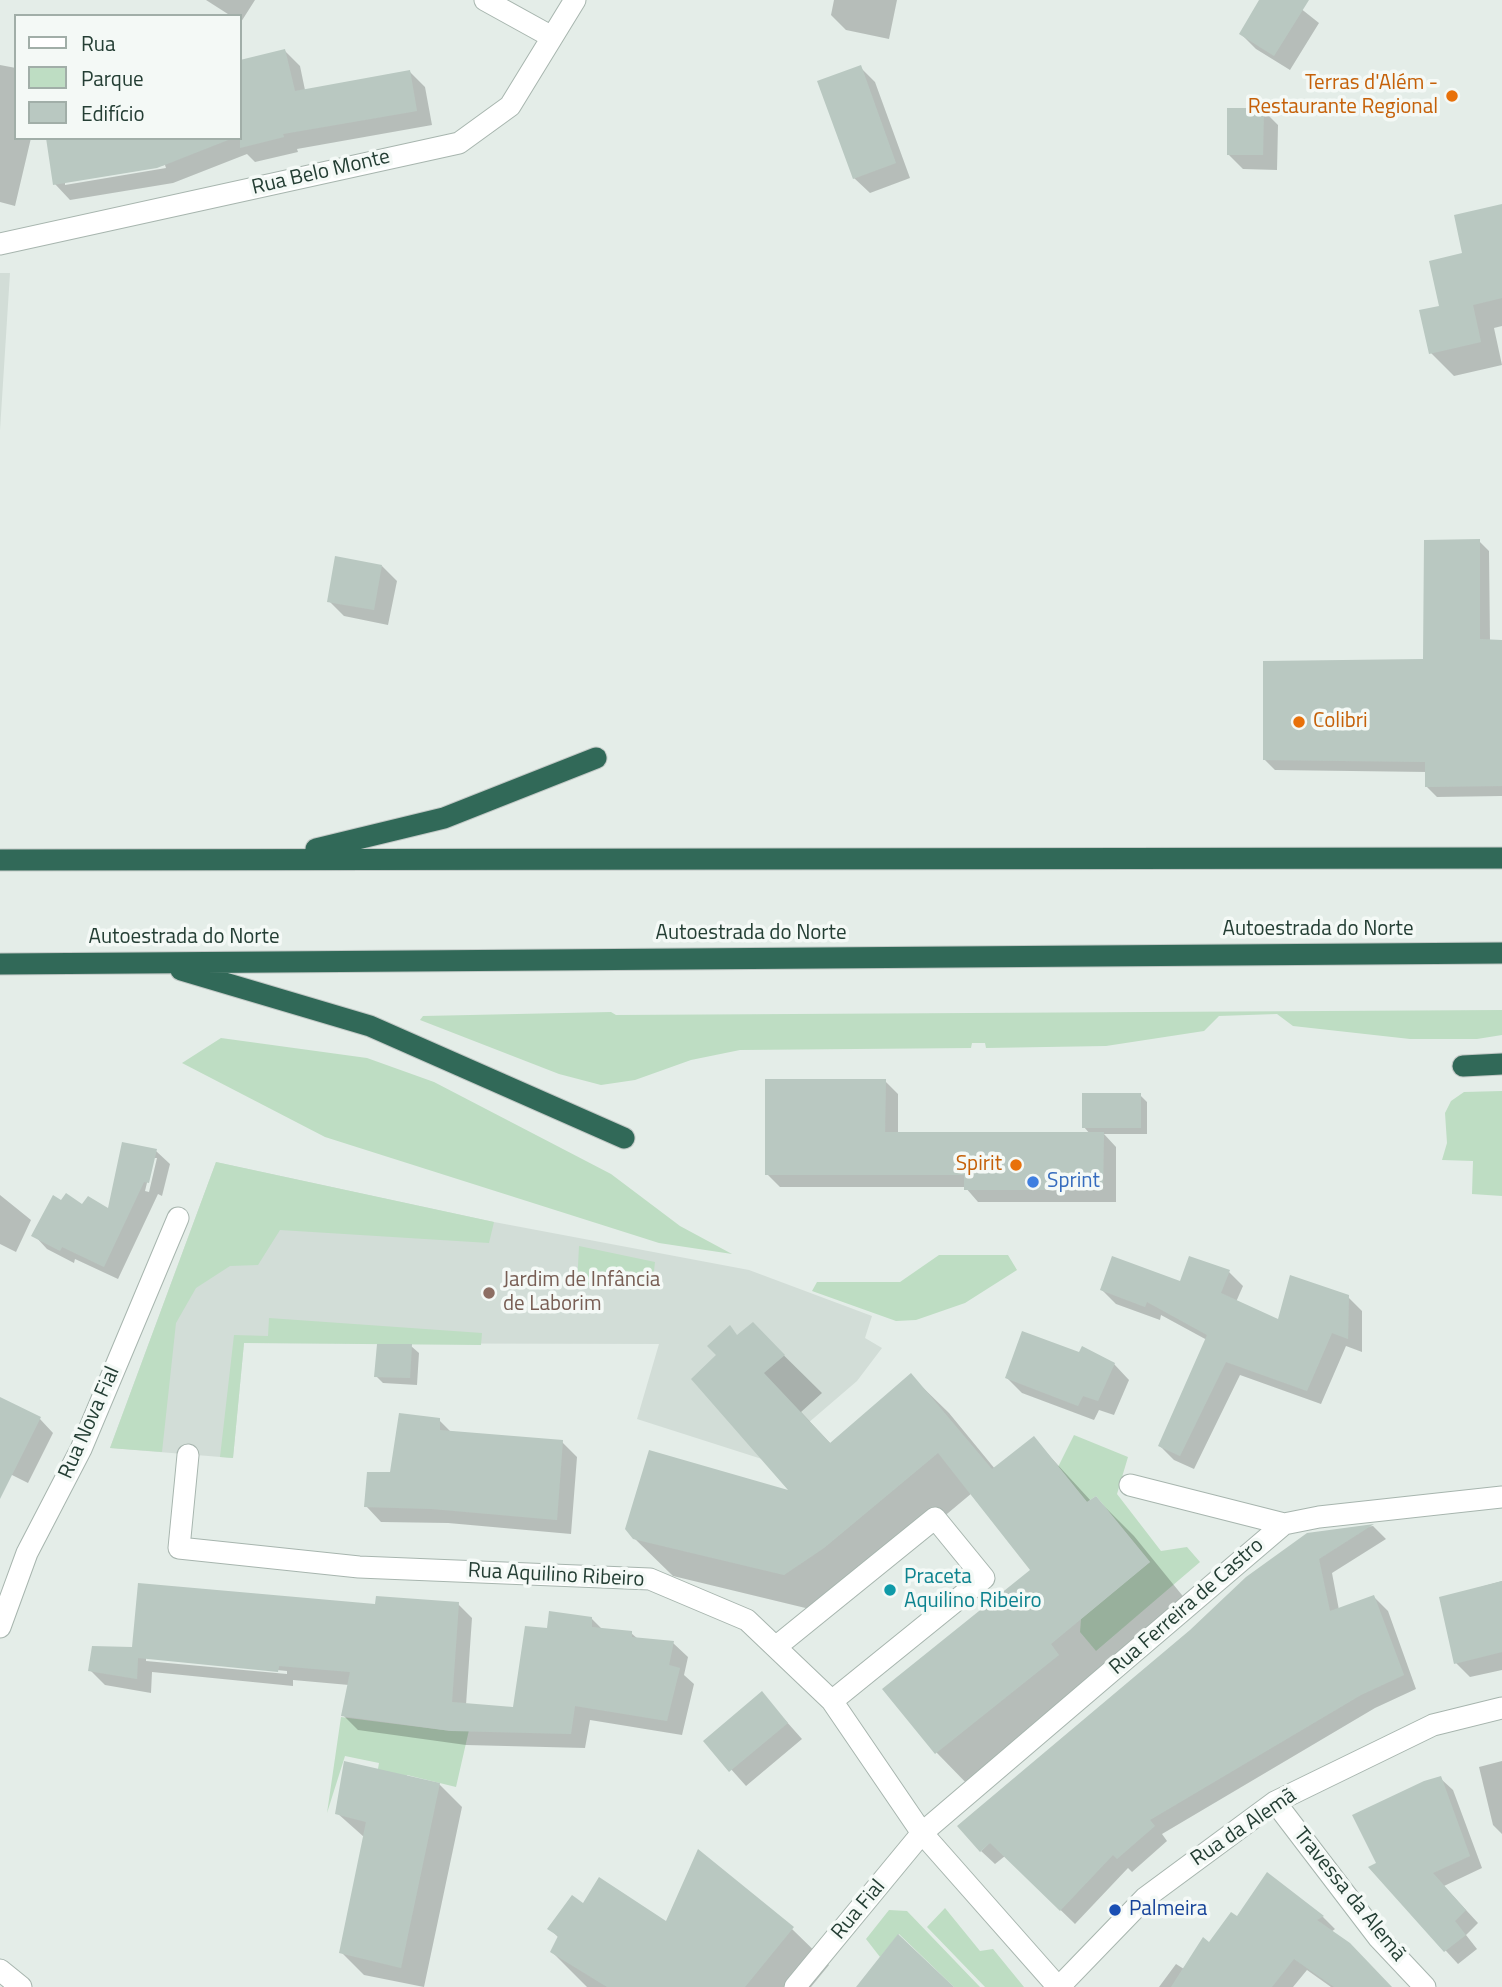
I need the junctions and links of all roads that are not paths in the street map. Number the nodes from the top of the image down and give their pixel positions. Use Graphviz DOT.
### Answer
graph roads {
  1 [pos="485,0"];
  2 [pos="575,0"];
  3 [pos="552,37"];
  4 [pos="0,244"];
  5 [pos="596,758"];
  6 [pos="282,857"];
  7 [pos="1502,858"];
  8 [pos="0,860"];
  9 [pos="1502,953"];
  10 [pos="159,963"];
  11 [pos="0,964"];
  12 [pos="1502,1064"];
  13 [pos="1463,1066"];
  14 [pos="624,1138"];
  15 [pos="178,1218"];
  16 [pos="188,1455"];
  17 [pos="1130,1485"];
  18 [pos="1502,1497"];
  19 [pos="1284,1524"];
  20 [pos="0,1628"];
  21 [pos="777,1646"];
  22 [pos="832,1701"];
  23 [pos="1502,1708"];
  24 [pos="1275,1802"];
  25 [pos="922,1833"];
  26 [pos="0,1970"];
  27 [pos="21,1987"];
  28 [pos="795,1987"];
  29 [pos="1058,1987"];
  30 [pos="1425,1987"];
  1 -- 3 [label="street"];
  2 -- 3 [label="street, Rua Belo Monte"];
  3 -- 4 [label="street, Rua Belo Monte"];
  5 -- 6 [label="highway"];
  6 -- 7 [label="highway"];
  6 -- 8 [label="highway"];
  9 -- 10 [label="highway, Autoestrada do Norte"];
  10 -- 11 [label="highway, Autoestrada do Norte"];
  10 -- 14 [label="highway"];
  12 -- 13 [label="highway"];
  15 -- 20 [label="street, Rua Nova Fial"];
  16 -- 21 [label="street, Rua Aquilino Ribeiro"];
  17 -- 19 [label="street"];
  18 -- 19 [label="street, Rua Ferreira de Castro"];
  19 -- 25 [label="street, Rua Ferreira de Castro"];
  21 -- 22 [label="street, Rua Aquilino Ribeiro"];
  21 -- 22 [label="street"];
  22 -- 25 [label="street, Rua Aquilino Ribeiro"];
  23 -- 24 [label="street, Rua da Alemã"];
  24 -- 29 [label="street, Rua da Alemã"];
  24 -- 30 [label="street, Travessa da Alemã"];
  25 -- 28 [label="street, Rua Fial"];
  25 -- 29 [label="street, Rua Aquilino Ribeiro"];
  26 -- 27 [label="street"];
}
